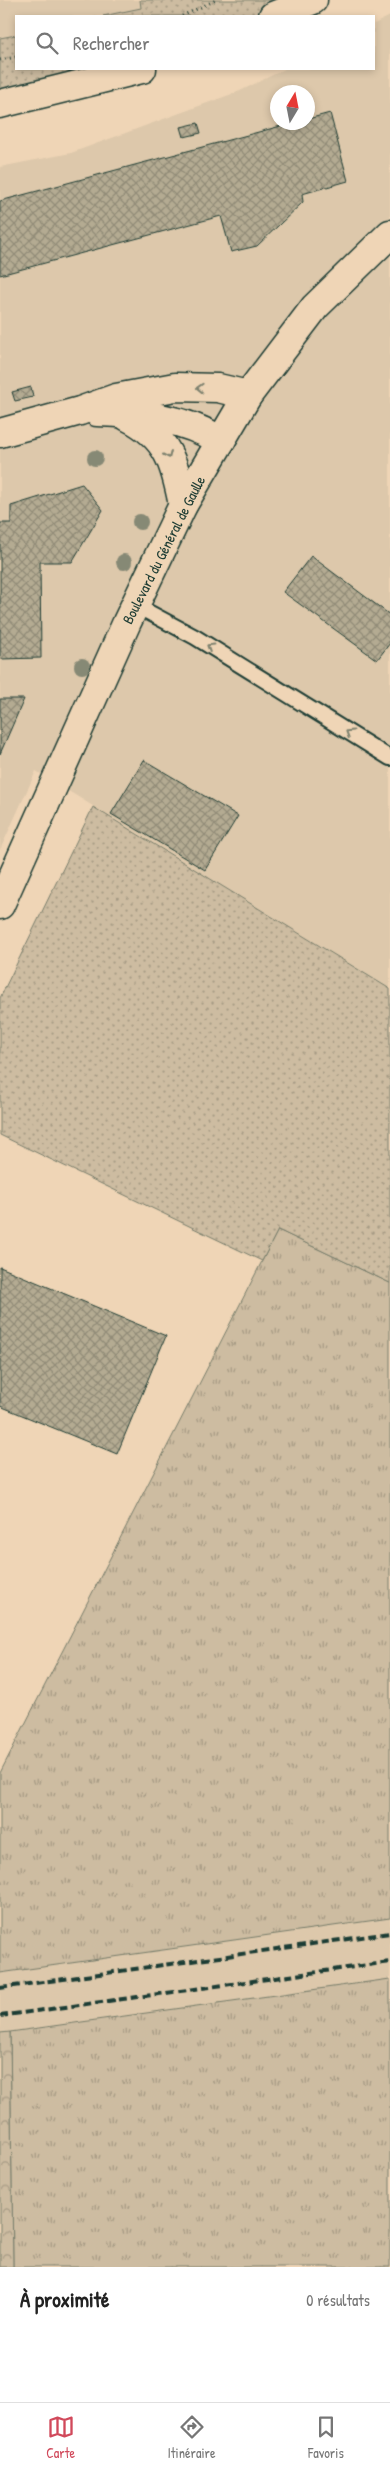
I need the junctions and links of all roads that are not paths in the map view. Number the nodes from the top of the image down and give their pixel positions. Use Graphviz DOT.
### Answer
graph roads {
  1 [pos="313,0"];
  2 [pos="276,15"];
  3 [pos="138,70"];
  4 [pos="0,104"];
  5 [pos="390,234"];
  6 [pos="248,395"];
  7 [pos="80,411"];
  8 [pos="120,413"];
  9 [pos="0,433"];
  10 [pos="221,441"];
  11 [pos="184,505"];
  12 [pos="135,605"];
  13 [pos="390,758"];
  14 [pos="0,905"];
  1 -- 2 [label="street"];
  3 -- 4 [label="street"];
  5 -- 6 [label="street, Boulevard du Général de Gaulle"];
  6 -- 7 [label="street, one-way"];
  6 -- 10 [label="street, Boulevard du Général de Gaulle"];
  7 -- 8 [label="street"];
  7 -- 9 [label="street"];
  8 -- 10 [label="street"];
  8 -- 11 [label="street, one-way"];
  10 -- 11 [label="street, Boulevard du Général de Gaulle"];
  11 -- 12 [label="street, Boulevard du Général de Gaulle"];
  13 -- 12 [label="lane, one-way"];
  12 -- 14 [label="street, Boulevard du Général de Gaulle"];
}
